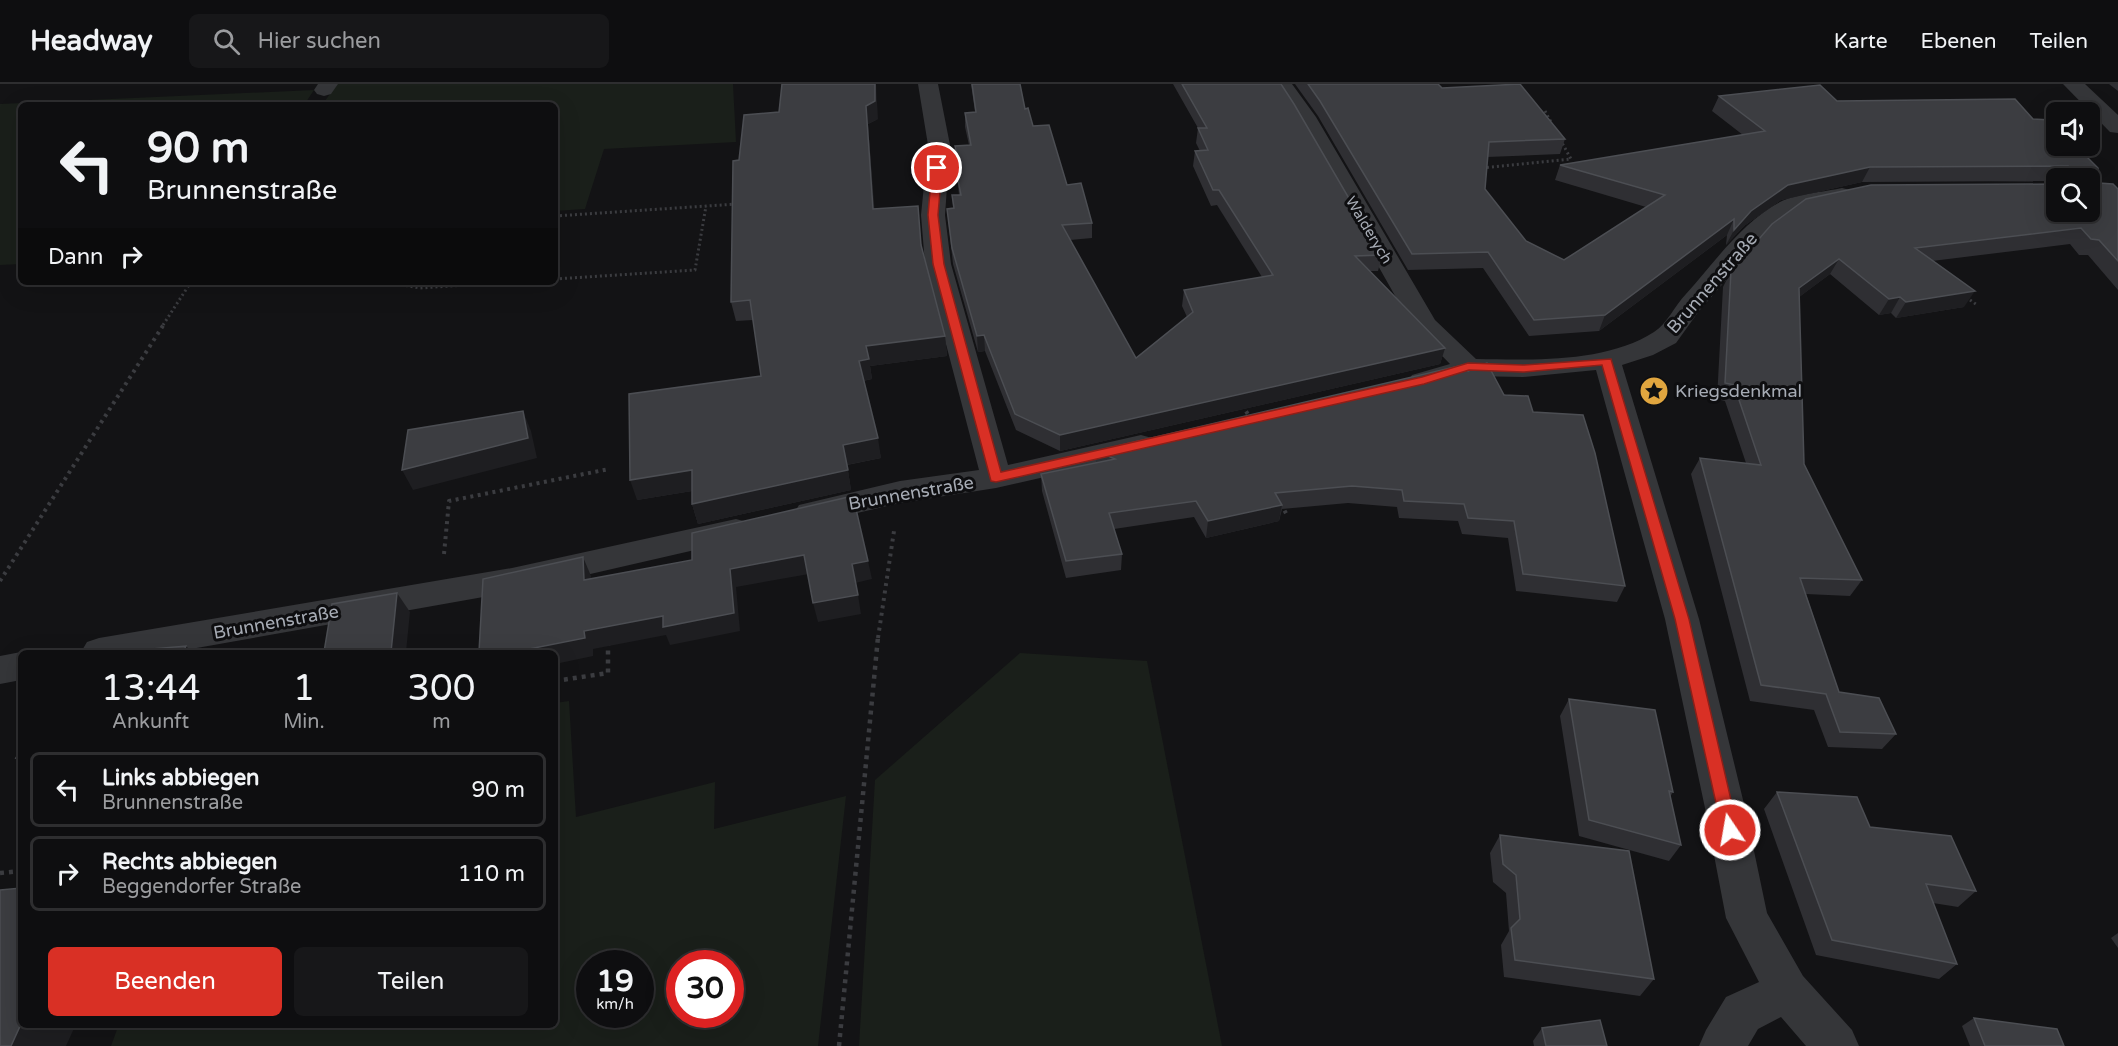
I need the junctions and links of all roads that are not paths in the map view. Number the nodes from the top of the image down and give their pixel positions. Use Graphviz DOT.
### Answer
graph roads {
  1 [pos="928,84"];
  2 [pos="1282,84"];
  3 [pos="2073,84"];
  4 [pos="2118,127"];
  5 [pos="1873,191"];
  6 [pos="1607,361"];
  7 [pos="1468,367"];
  8 [pos="1390,388"];
  9 [pos="1169,438"];
  10 [pos="996,478"];
  11 [pos="111,650"];
  12 [pos="18,667"];
  13 [pos="0,670"];
  14 [pos="1787,991"];
  15 [pos="1722,1046"];
  16 [pos="1836,1046"];
  1 -- 10 [label="street"];
  2 -- 7 [label="street, Walderych"];
  3 -- 4 [label="street"];
  5 -- 6 [label="street, Brunnenstraße"];
  6 -- 7 [label="street, Brunnenstraße"];
  6 -- 14 [label="street"];
  7 -- 8 [label="street, Brunnenstraße"];
  9 -- 10 [label="street, Brunnenstraße"];
  10 -- 11 [label="street, Brunnenstraße"];
  12 -- 13 [label="street"];
  14 -- 15 [label="street"];
  14 -- 16 [label="street"];
}
